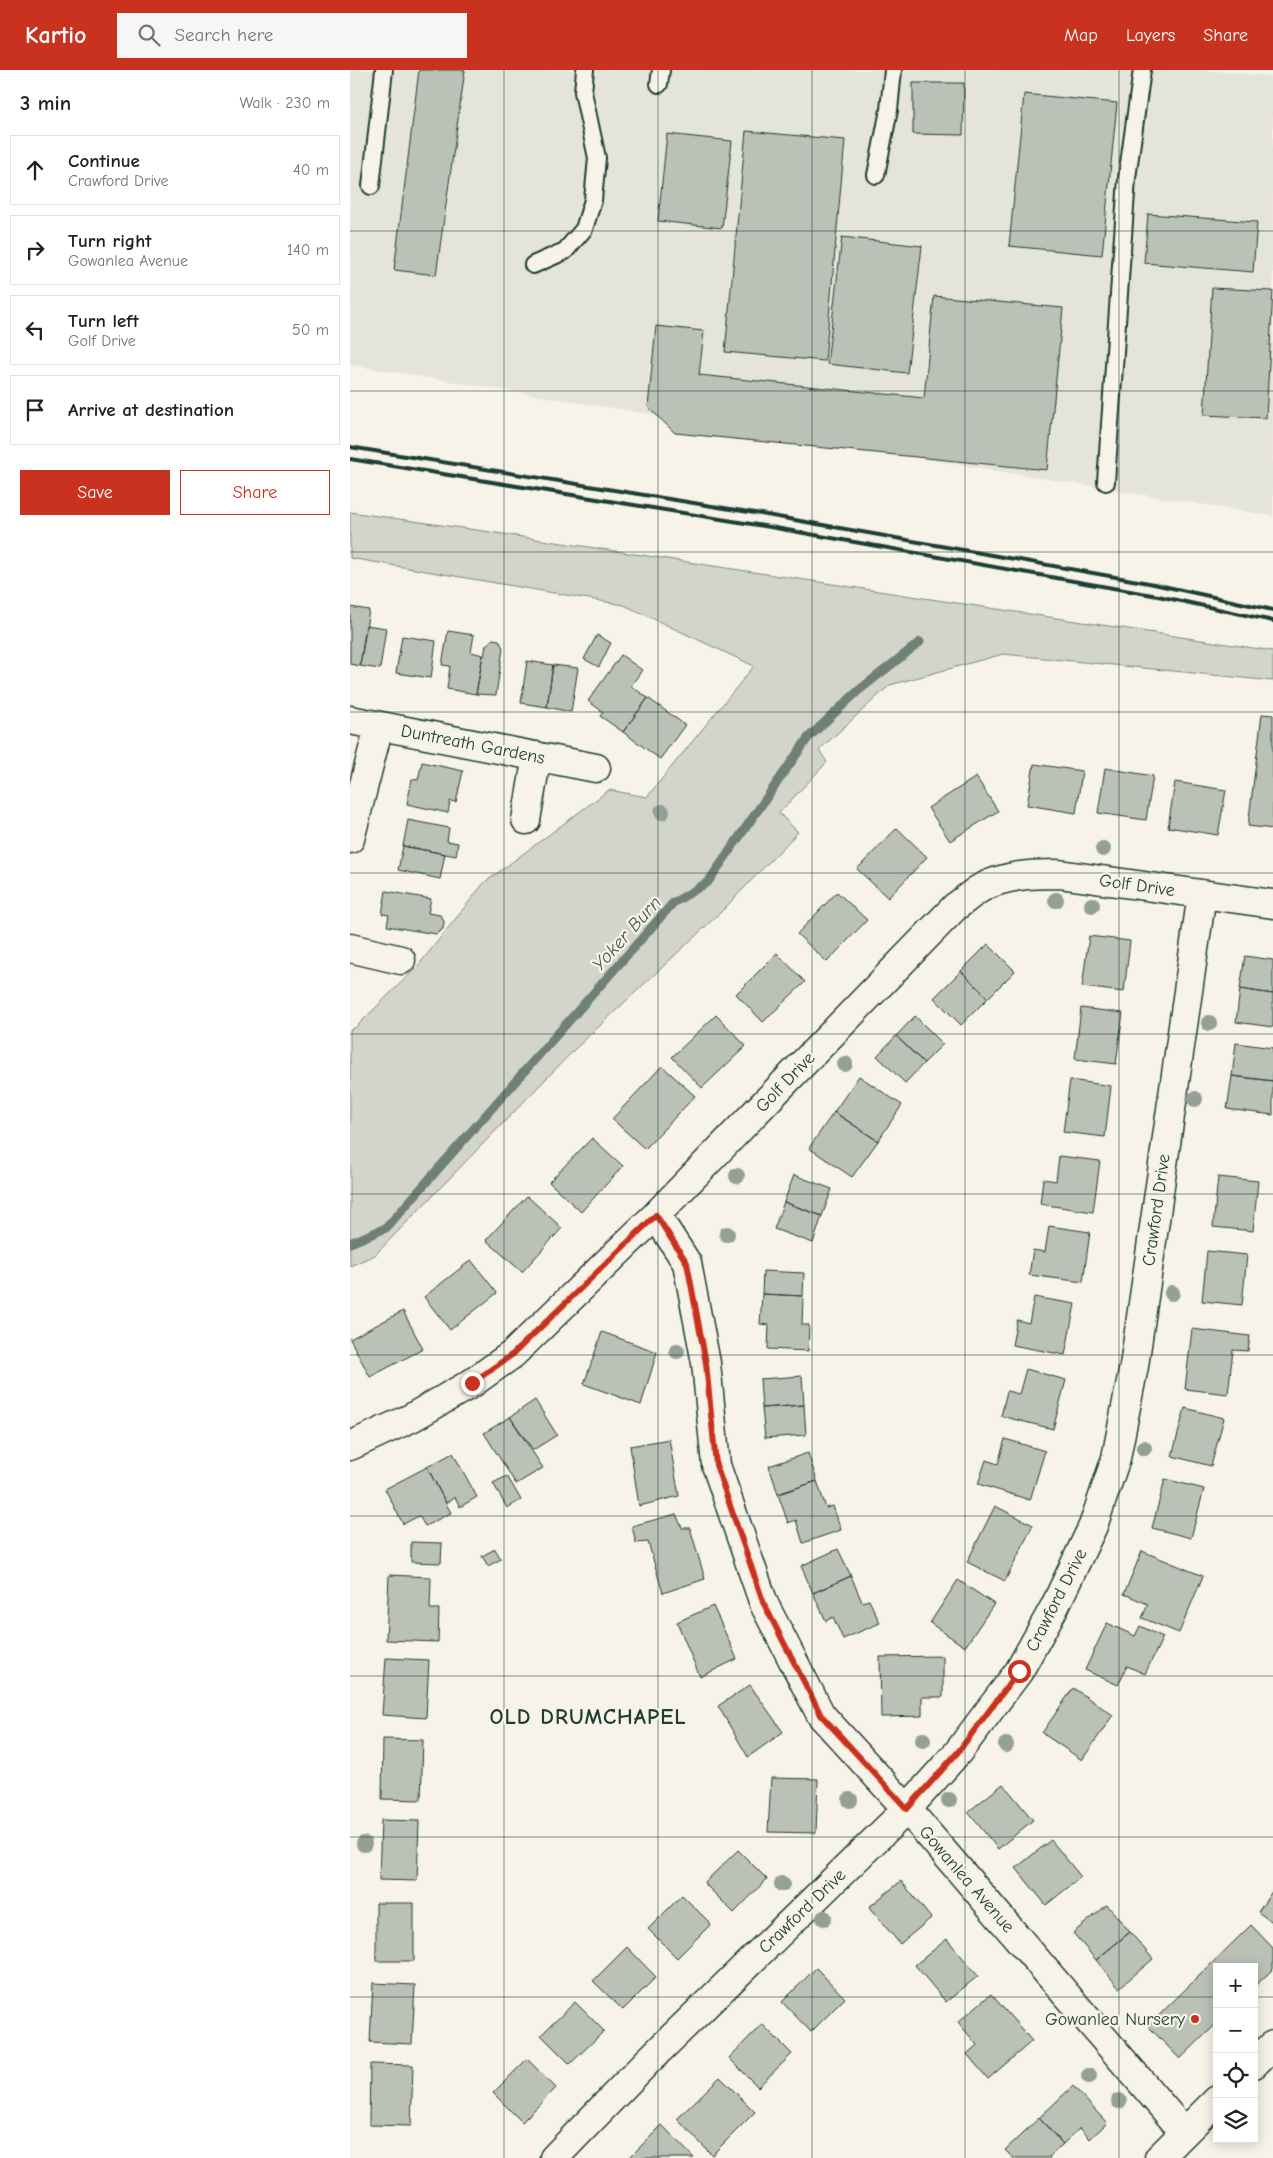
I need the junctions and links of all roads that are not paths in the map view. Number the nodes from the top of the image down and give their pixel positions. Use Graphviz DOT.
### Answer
graph roads {
  1 [pos="384,70"];
  2 [pos="585,70"];
  3 [pos="893,70"];
  4 [pos="1142,70"];
  5 [pos="876,175"];
  6 [pos="371,186"];
  7 [pos="533,265"];
  8 [pos="1106,482"];
  9 [pos="350,720"];
  10 [pos="379,726"];
  11 [pos="537,756"];
  12 [pos="596,768"];
  13 [pos="526,820"];
  14 [pos="350,839"];
  15 [pos="1202,894"];
  16 [pos="1273,904"];
  17 [pos="350,948"];
  18 [pos="400,960"];
  19 [pos="656,1215"];
  20 [pos="350,1446"];
  21 [pos="907,1809"];
  22 [pos="1273,2045"];
  23 [pos="1258,2060"];
  24 [pos="1213,2104"];
  25 [pos="1184,2132"];
  26 [pos="554,2158"];
  27 [pos="1159,2158"];
  1 -- 6 [label="lane"];
  2 -- 7 [label="lane"];
  3 -- 5 [label="lane"];
  4 -- 8 [label="lane"];
  9 -- 10 [label="street, Duntreath Gardens"];
  10 -- 11 [label="street, Duntreath Gardens"];
  10 -- 14 [label="street"];
  11 -- 12 [label="street, Duntreath Gardens"];
  11 -- 13 [label="street"];
  15 -- 16 [label="street, Golf Drive"];
  15 -- 19 [label="street, Golf Drive"];
  15 -- 21 [label="street, Crawford Drive"];
  17 -- 18 [label="street"];
  19 -- 20 [label="street, Golf Drive"];
  19 -- 21 [label="street, Gowanlea Avenue"];
  21 -- 25 [label="street, Gowanlea Avenue"];
  21 -- 26 [label="street, Crawford Drive"];
  22 -- 23 [label="street"];
  24 -- 25 [label="street"];
  25 -- 27 [label="street"];
}
